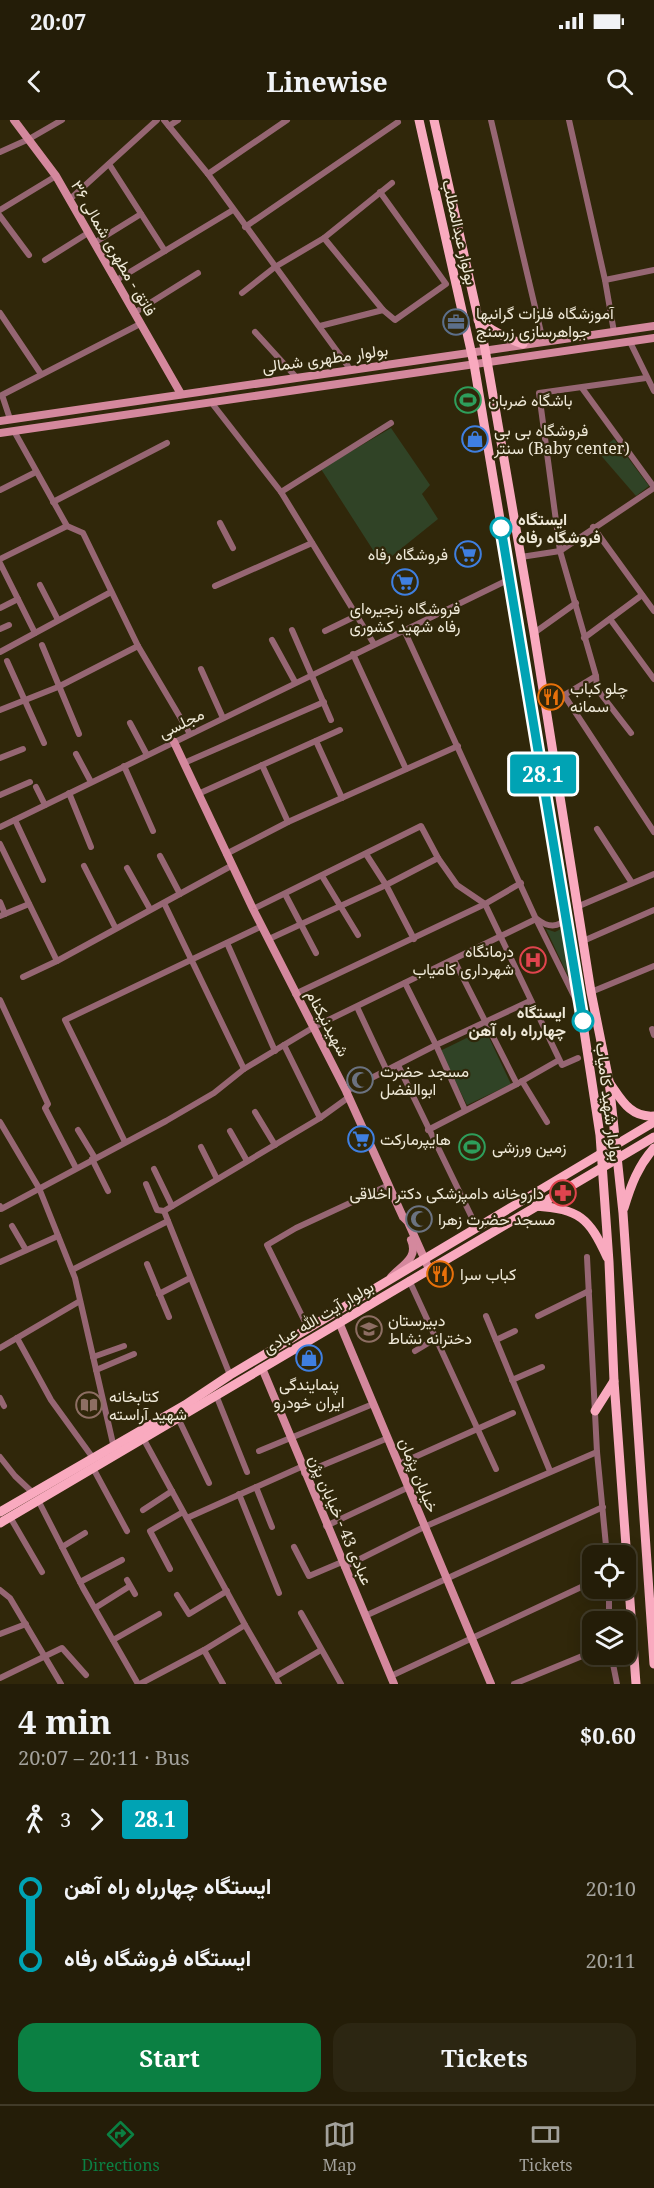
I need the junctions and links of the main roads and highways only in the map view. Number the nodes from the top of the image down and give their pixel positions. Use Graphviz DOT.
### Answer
graph roads {
  1 [pos="419,120"];
  2 [pos="434,120"];
  3 [pos="478,320"];
  4 [pos="523,344"];
  5 [pos="485,349"];
  6 [pos="471,351"];
  7 [pos="508,486"];
  8 [pos="495,488"];
  9 [pos="609,1081"];
  10 [pos="654,1116"];
  11 [pos="654,1122"];
  12 [pos="654,1139"];
  13 [pos="616,1145"];
  14 [pos="654,1148"];
  15 [pos="601,1154"];
  16 [pos="617,1157"];
  17 [pos="602,1166"];
  18 [pos="535,1206"];
  19 [pos="623,1213"];
  20 [pos="609,1262"];
  21 [pos="614,1381"];
  22 [pos="595,1411"];
  23 [pos="115,1450"];
  24 [pos="35,1497"];
  25 [pos="0,1512"];
  26 [pos="0,1523"];
  27 [pos="654,1665"];
  28 [pos="636,1684"];
  1 -- 6 [label="main road, بولوار عبدالمطلب"];
  2 -- 3 [label="main road, بولوار عبدالمطلب"];
  3 -- 4 [label="main road"];
  3 -- 5 [label="main road, بولوار عبدالمطلب"];
  5 -- 7 [label="main road, بولوار شهید کامیاب"];
  6 -- 8 [label="main road, بولوار شهید کامیاب"];
  7 -- 8 [label="main road"];
  7 -- 9 [label="main road, بولوار شهید کامیاب"];
  8 -- 15 [label="main road, بولوار شهید کامیاب"];
  9 -- 10 [label="main road"];
  9 -- 13 [label="main road, بولوار شهید کامیاب"];
  11 -- 13 [label="main road, بولوار آیت الله عبادی"];
  12 -- 16 [label="main road, بولوار آیت الله عبادی"];
  13 -- 15 [label="main road, بولوار آیت الله عبادی"];
  13 -- 16 [label="main road, بولوار شهید کامیاب"];
  14 -- 19 [label="main road"];
  15 -- 17 [label="main road, بولوار شهید کامیاب"];
  15 -- 23 [label="main road, بولوار آیت الله عبادی"];
  16 -- 17 [label="main road, بولوار آیت الله عبادی"];
  16 -- 19 [label="main road, بولوار شهید کامیاب"];
  17 -- 18 [label="main road, بولوار آیت الله عبادی"];
  17 -- 20 [label="main road, بولوار شهید کامیاب"];
  18 -- 20 [label="main road"];
  18 -- 23 [label="main road, بولوار آیت الله عبادی"];
  19 -- 27 [label="main road, بولوار شهید کامیاب"];
  20 -- 21 [label="main road, بولوار شهید کامیاب"];
  21 -- 22 [label="main road"];
  21 -- 28 [label="main road, بولوار شهید کامیاب"];
  23 -- 24 [label="main road, بولوار آیت الله عبادی"];
  23 -- 24 [label="main road, بولوار آیت الله عبادی"];
  24 -- 25 [label="main road, بولوار آیت الله عبادی"];
  24 -- 26 [label="main road, بولوار آیت الله عبادی"];
}
